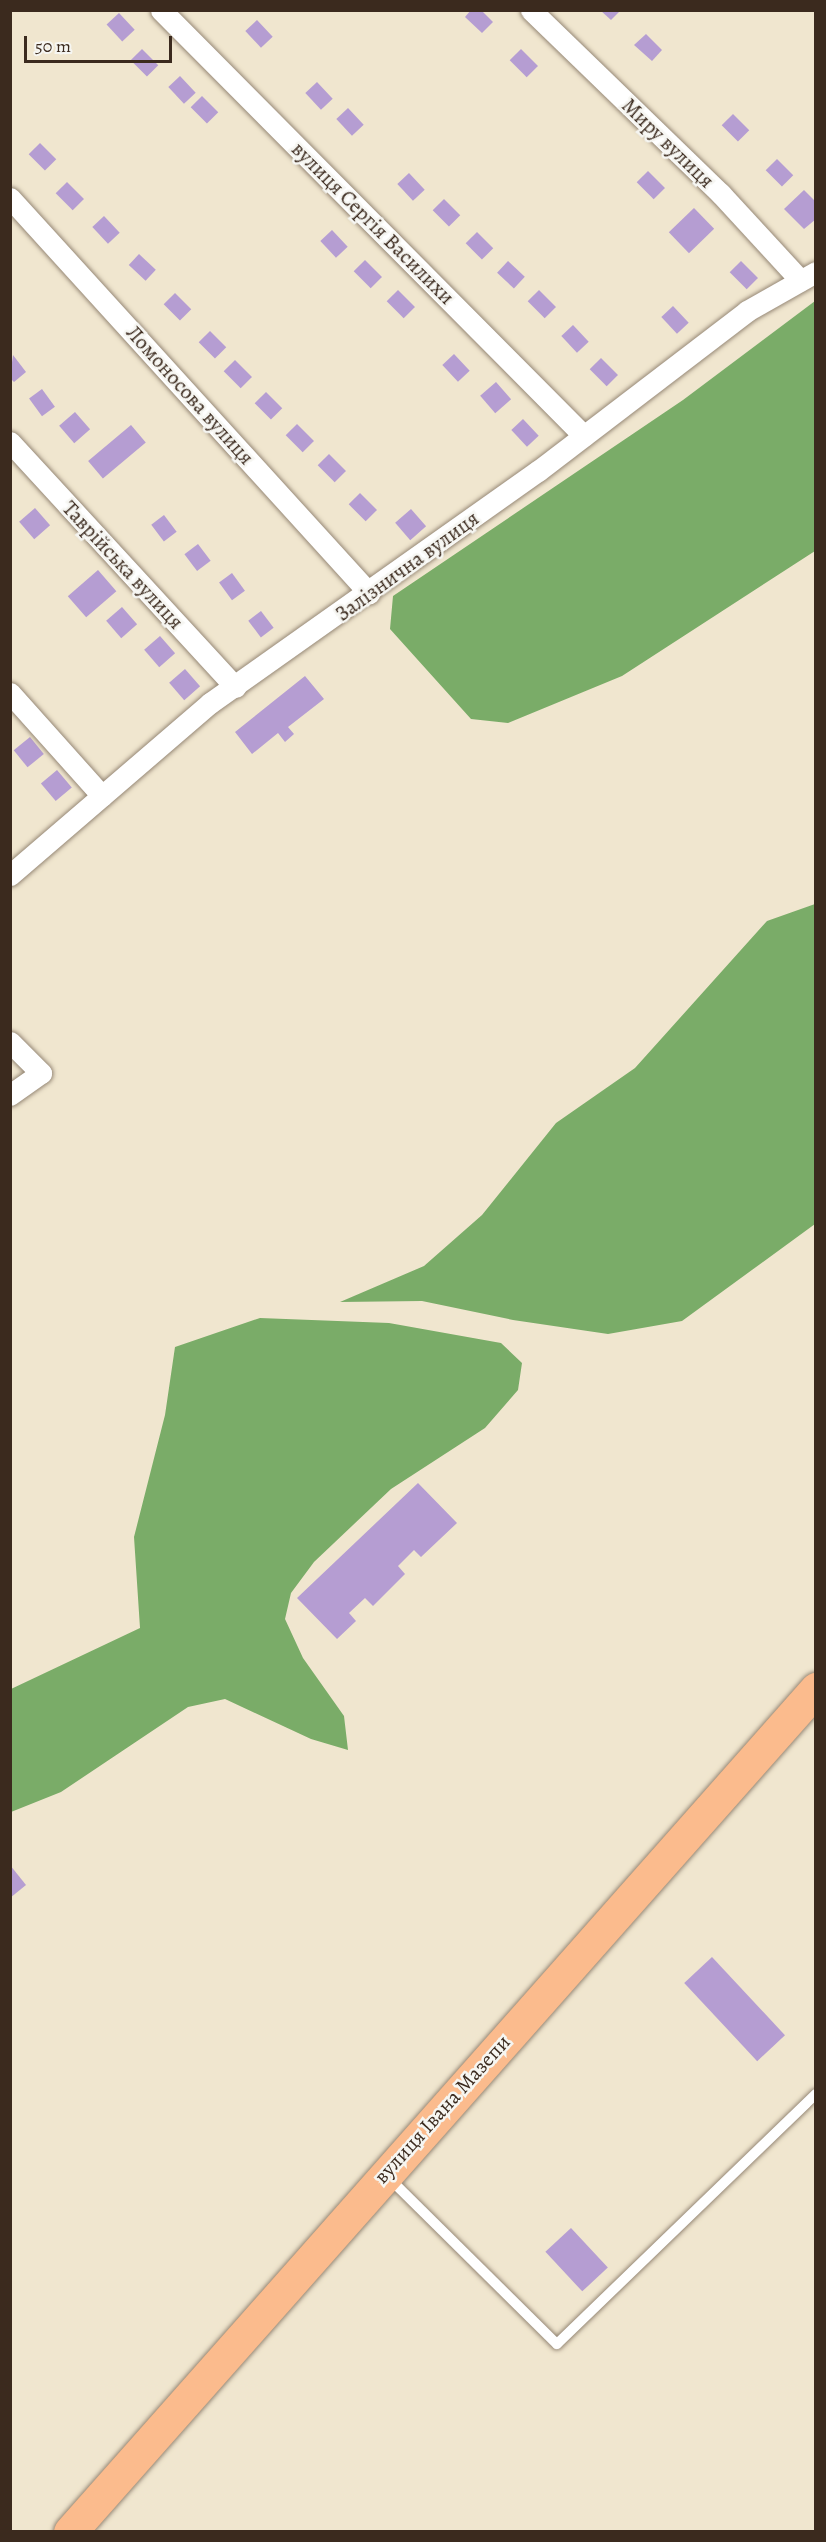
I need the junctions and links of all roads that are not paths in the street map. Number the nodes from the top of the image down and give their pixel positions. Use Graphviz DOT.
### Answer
graph roads {
  1 [pos="161,10"];
  2 [pos="531,10"];
  3 [pos="10,198"];
  4 [pos="808,276"];
  5 [pos="584,436"];
  6 [pos="10,442"];
  7 [pos="369,593"];
  8 [pos="235,687"];
  9 [pos="10,693"];
  10 [pos="102,796"];
  11 [pos="10,875"];
  12 [pos="10,1042"];
  13 [pos="10,1095"];
  14 [pos="816,1689"];
  15 [pos="816,2094"];
  16 [pos="385,2173"];
  17 [pos="70,2532"];
  1 -- 5 [label="street, вулиця Сергія Василихи"];
  2 -- 4 [label="street, Миру вулиця"];
  3 -- 7 [label="street, Ломоносова вулиця"];
  4 -- 5 [label="street, Залізнична вулиця"];
  5 -- 7 [label="street, Залізнична вулиця"];
  6 -- 8 [label="street, Таврійська вулиця"];
  7 -- 8 [label="street, Залізнична вулиця"];
  8 -- 10 [label="street, Залізнична вулиця"];
  9 -- 10 [label="street"];
  10 -- 11 [label="street, Залізнична вулиця"];
  12 -- 13 [label="street"];
  14 -- 16 [label="main road, вулиця Івана Мазепи"];
  15 -- 16 [label="lane"];
  16 -- 17 [label="main road, вулиця Івана Мазепи"];
}
